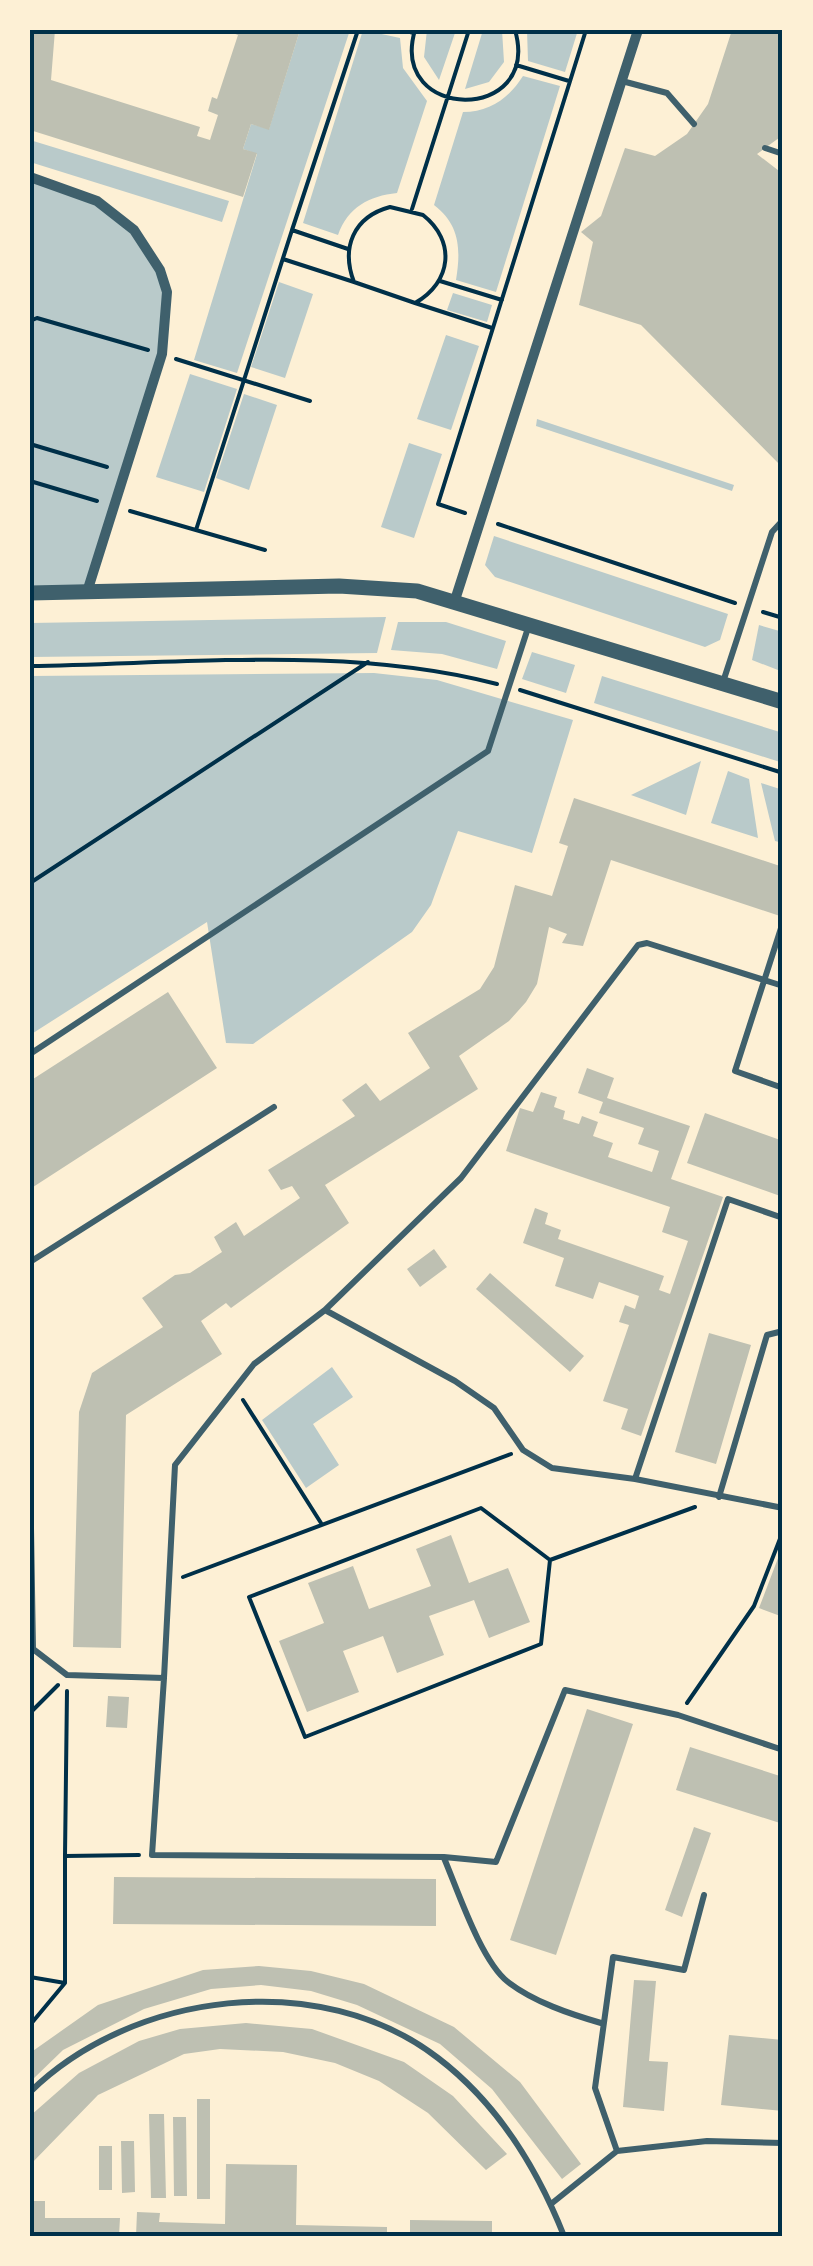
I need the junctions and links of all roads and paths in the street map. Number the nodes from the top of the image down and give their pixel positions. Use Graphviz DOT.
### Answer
graph roads {
  1 [pos="358,30"];
  2 [pos="402,30"];
  3 [pos="470,30"];
  4 [pos="515,30"];
  5 [pos="586,30"];
  6 [pos="638,30"];
  7 [pos="414,32"];
  8 [pos="516,65"];
  9 [pos="570,81"];
  10 [pos="622,81"];
  11 [pos="448,98"];
  12 [pos="694,124"];
  13 [pos="765,148"];
  14 [pos="783,154"];
  15 [pos="30,177"];
  16 [pos="412,209"];
  17 [pos="292,230"];
  18 [pos="348,248"];
  19 [pos="283,260"];
  20 [pos="440,281"];
  21 [pos="354,282"];
  22 [pos="502,300"];
  23 [pos="416,303"];
  24 [pos="493,328"];
  25 [pos="30,444"];
  26 [pos="126,472"];
  27 [pos="30,480"];
  28 [pos="114,507"];
  29 [pos="481,518"];
  30 [pos="783,520"];
  31 [pos="196,530"];
  32 [pos="265,550"];
  33 [pos="87,592"];
  34 [pos="30,593"];
  35 [pos="455,600"];
  36 [pos="748,607"];
  37 [pos="783,618"];
  38 [pos="530,623"];
  39 [pos="368,662"];
  40 [pos="30,666"];
  41 [pos="723,683"];
  42 [pos="509,687"];
  43 [pos="783,702"];
  44 [pos="783,773"];
  45 [pos="30,883"];
  46 [pos="783,922"];
  47 [pos="764,981"];
  48 [pos="783,986"];
  49 [pos="30,1054"];
  50 [pos="783,1088"];
  51 [pos="274,1107"];
  52 [pos="783,1218"];
  53 [pos="30,1262"];
  54 [pos="325,1310"];
  55 [pos="783,1332"];
  56 [pos="236,1388"];
  57 [pos="523,1450"];
  58 [pos="30,1468"];
  59 [pos="636,1479"];
  60 [pos="719,1497"];
  61 [pos="783,1508"];
  62 [pos="322,1525"];
  63 [pos="783,1531"];
  64 [pos="550,1560"];
  65 [pos="169,1582"];
  66 [pos="32,1583"];
  67 [pos="67,1675"];
  68 [pos="164,1678"];
  69 [pos="30,1713"];
  70 [pos="678,1715"];
  71 [pos="783,1750"];
  72 [pos="152,1855"];
  73 [pos="65,1856"];
  74 [pos="444,1857"];
  75 [pos="704,1894"];
  76 [pos="30,1977"];
  77 [pos="65,1982"];
  78 [pos="601,2023"];
  79 [pos="30,2025"];
  80 [pos="30,2092"];
  81 [pos="783,2144"];
  82 [pos="618,2151"];
  83 [pos="551,2204"];
  84 [pos="564,2236"];
  1 -- 17 [label="path"];
  2 -- 7 [label="path"];
  3 -- 11 [label="path"];
  4 -- 8 [label="path"];
  5 -- 9 [label="path"];
  6 -- 10 [label="street"];
  7 -- 11 [label="path"];
  8 -- 9 [label="path"];
  8 -- 11 [label="path"];
  9 -- 22 [label="path"];
  10 -- 12 [label="lane"];
  10 -- 29 [label="street"];
  11 -- 16 [label="path"];
  13 -- 14 [label="lane"];
  15 -- 26 [label="street"];
  16 -- 18 [label="path"];
  16 -- 20 [label="path"];
  17 -- 18 [label="path"];
  17 -- 19 [label="path"];
  18 -- 21 [label="path"];
  19 -- 21 [label="path"];
  19 -- 31 [label="path"];
  20 -- 22 [label="path"];
  20 -- 23 [label="path"];
  21 -- 23 [label="path"];
  22 -- 24 [label="path"];
  23 -- 24 [label="path"];
  24 -- 29 [label="path"];
  25 -- 26 [label="path"];
  26 -- 28 [label="street"];
  27 -- 28 [label="path"];
  28 -- 31 [label="path"];
  28 -- 33 [label="street"];
  29 -- 35 [label="street"];
  29 -- 36 [label="path"];
  30 -- 36 [label="lane"];
  31 -- 32 [label="path"];
  33 -- 34 [label="street"];
  33 -- 35 [label="street"];
  35 -- 38 [label="street"];
  36 -- 37 [label="path"];
  36 -- 41 [label="lane"];
  38 -- 41 [label="street"];
  38 -- 42 [label="lane"];
  39 -- 40 [label="path"];
  39 -- 42 [label="path"];
  39 -- 45 [label="path"];
  41 -- 43 [label="street"];
  42 -- 44 [label="path"];
  42 -- 49 [label="lane"];
  46 -- 47 [label="lane"];
  47 -- 48 [label="lane"];
  47 -- 50 [label="lane"];
  47 -- 54 [label="lane"];
  51 -- 53 [label="lane"];
  52 -- 59 [label="lane"];
  54 -- 56 [label="lane"];
  54 -- 57 [label="lane"];
  55 -- 60 [label="lane"];
  56 -- 62 [label="path"];
  56 -- 65 [label="lane"];
  57 -- 59 [label="lane"];
  57 -- 62 [label="path"];
  58 -- 66 [label="lane"];
  59 -- 60 [label="lane"];
  60 -- 61 [label="lane"];
  60 -- 64 [label="path"];
  62 -- 65 [label="path"];
  63 -- 70 [label="path"];
  64 -- 64 [label="path"];
  65 -- 68 [label="lane"];
  66 -- 67 [label="lane"];
  67 -- 68 [label="lane"];
  67 -- 69 [label="path"];
  67 -- 73 [label="path"];
  68 -- 72 [label="lane"];
  70 -- 71 [label="lane"];
  70 -- 74 [label="lane"];
  72 -- 73 [label="path"];
  72 -- 74 [label="lane"];
  73 -- 77 [label="path"];
  74 -- 78 [label="lane"];
  75 -- 78 [label="lane"];
  76 -- 77 [label="path"];
  77 -- 79 [label="path"];
  78 -- 82 [label="lane"];
  80 -- 83 [label="lane"];
  81 -- 82 [label="lane"];
  82 -- 83 [label="lane"];
  83 -- 84 [label="lane"];
}
